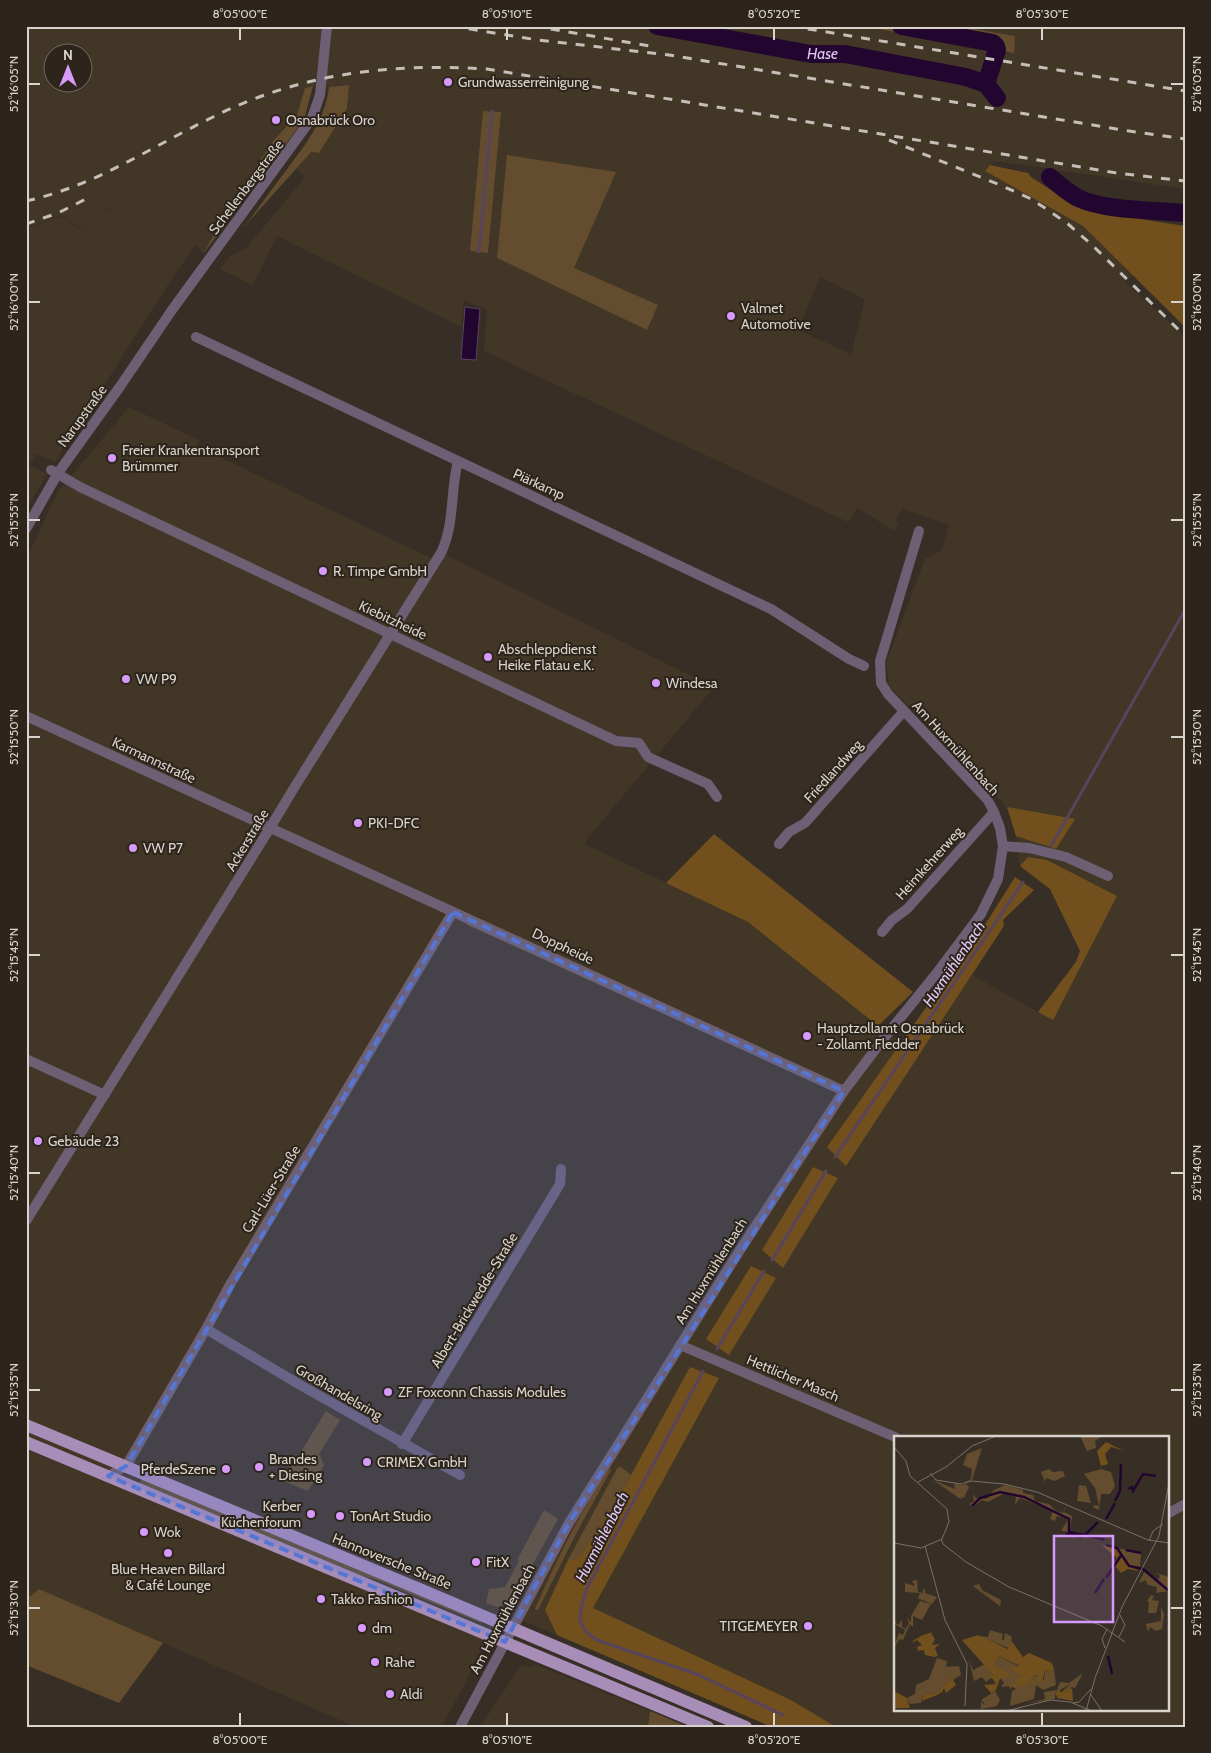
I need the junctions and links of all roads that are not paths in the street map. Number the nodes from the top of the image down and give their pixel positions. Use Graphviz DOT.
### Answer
graph roads {
  1 [pos="327,26"];
  2 [pos="164,322"];
  3 [pos="196,337"];
  4 [pos="458,461"];
  5 [pos="54,471"];
  6 [pos="26,529"];
  7 [pos="920,531"];
  8 [pos="391,634"];
  9 [pos="864,666"];
  10 [pos="904,711"];
  11 [pos="26,716"];
  12 [pos="717,797"];
  13 [pos="994,812"];
  14 [pos="270,828"];
  15 [pos="779,844"];
  16 [pos="1003,846"];
  17 [pos="1108,876"];
  18 [pos="453,912"];
  19 [pos="882,932"];
  20 [pos="26,1058"];
  21 [pos="844,1091"];
  22 [pos="105,1095"];
  23 [pos="561,1168"];
  24 [pos="26,1221"];
  25 [pos="206,1329"];
  26 [pos="680,1345"];
  27 [pos="26,1425"];
  28 [pos="894,1437"];
  29 [pos="26,1442"];
  30 [pos="402,1444"];
  31 [pos="126,1466"];
  32 [pos="460,1475"];
  33 [pos="108,1476"];
  34 [pos="1185,1504"];
  35 [pos="1168,1513"];
  36 [pos="513,1628"];
  37 [pos="505,1642"];
  38 [pos="460,1727"];
  39 [pos="708,1727"];
  40 [pos="746,1727"];
  1 -- 2 [label="street, Schellenbergstraße"];
  2 -- 5 [label="street, Narupstraße"];
  3 -- 4 [label="street, Piärkamp"];
  4 -- 8 [label="street, Ackerstraße"];
  4 -- 9 [label="street, Piärkamp"];
  5 -- 6 [label="street, Narupstraße"];
  5 -- 8 [label="street, Kiebitzheide"];
  7 -- 10 [label="street, Am Huxmühlenbach"];
  8 -- 12 [label="street, Kiebitzheide"];
  8 -- 14 [label="street, Ackerstraße"];
  10 -- 13 [label="street, Am Huxmühlenbach"];
  10 -- 15 [label="street, Friedlandweg"];
  11 -- 14 [label="street, Karmannstraße"];
  13 -- 16 [label="street, Am Huxmühlenbach"];
  13 -- 19 [label="street, Heimkehrerweg"];
  14 -- 18 [label="street, Doppheide"];
  14 -- 22 [label="street, Ackerstraße"];
  16 -- 17 [label="street"];
  16 -- 21 [label="street, Am Huxmühlenbach"];
  18 -- 21 [label="street, Doppheide"];
  18 -- 25 [label="street, Carl-Lüer-Straße"];
  20 -- 22 [label="street"];
  21 -- 26 [label="street, Am Huxmühlenbach"];
  22 -- 24 [label="street, Ackerstraße"];
  23 -- 30 [label="street, Albert-Brickwedde-Straße"];
  25 -- 30 [label="street, Großhandelsring"];
  25 -- 31 [label="street, Carl-Lüer-Straße"];
  26 -- 28 [label="street, Hettlicher Masch"];
  26 -- 36 [label="street, Am Huxmühlenbach"];
  27 -- 31 [label="main road, Hannoversche Straße"];
  29 -- 33 [label="main road"];
  30 -- 32 [label="street, Großhandelsring"];
  31 -- 33 [label="street"];
  31 -- 36 [label="main road, Hannoversche Straße"];
  33 -- 37 [label="main road"];
  34 -- 35 [label="street"];
  36 -- 37 [label="street, Am Huxmühlenbach"];
  36 -- 40 [label="main road, Hannoversche Straße"];
  37 -- 38 [label="street, Am Huxmühlenbach"];
  37 -- 39 [label="main road"];
}
